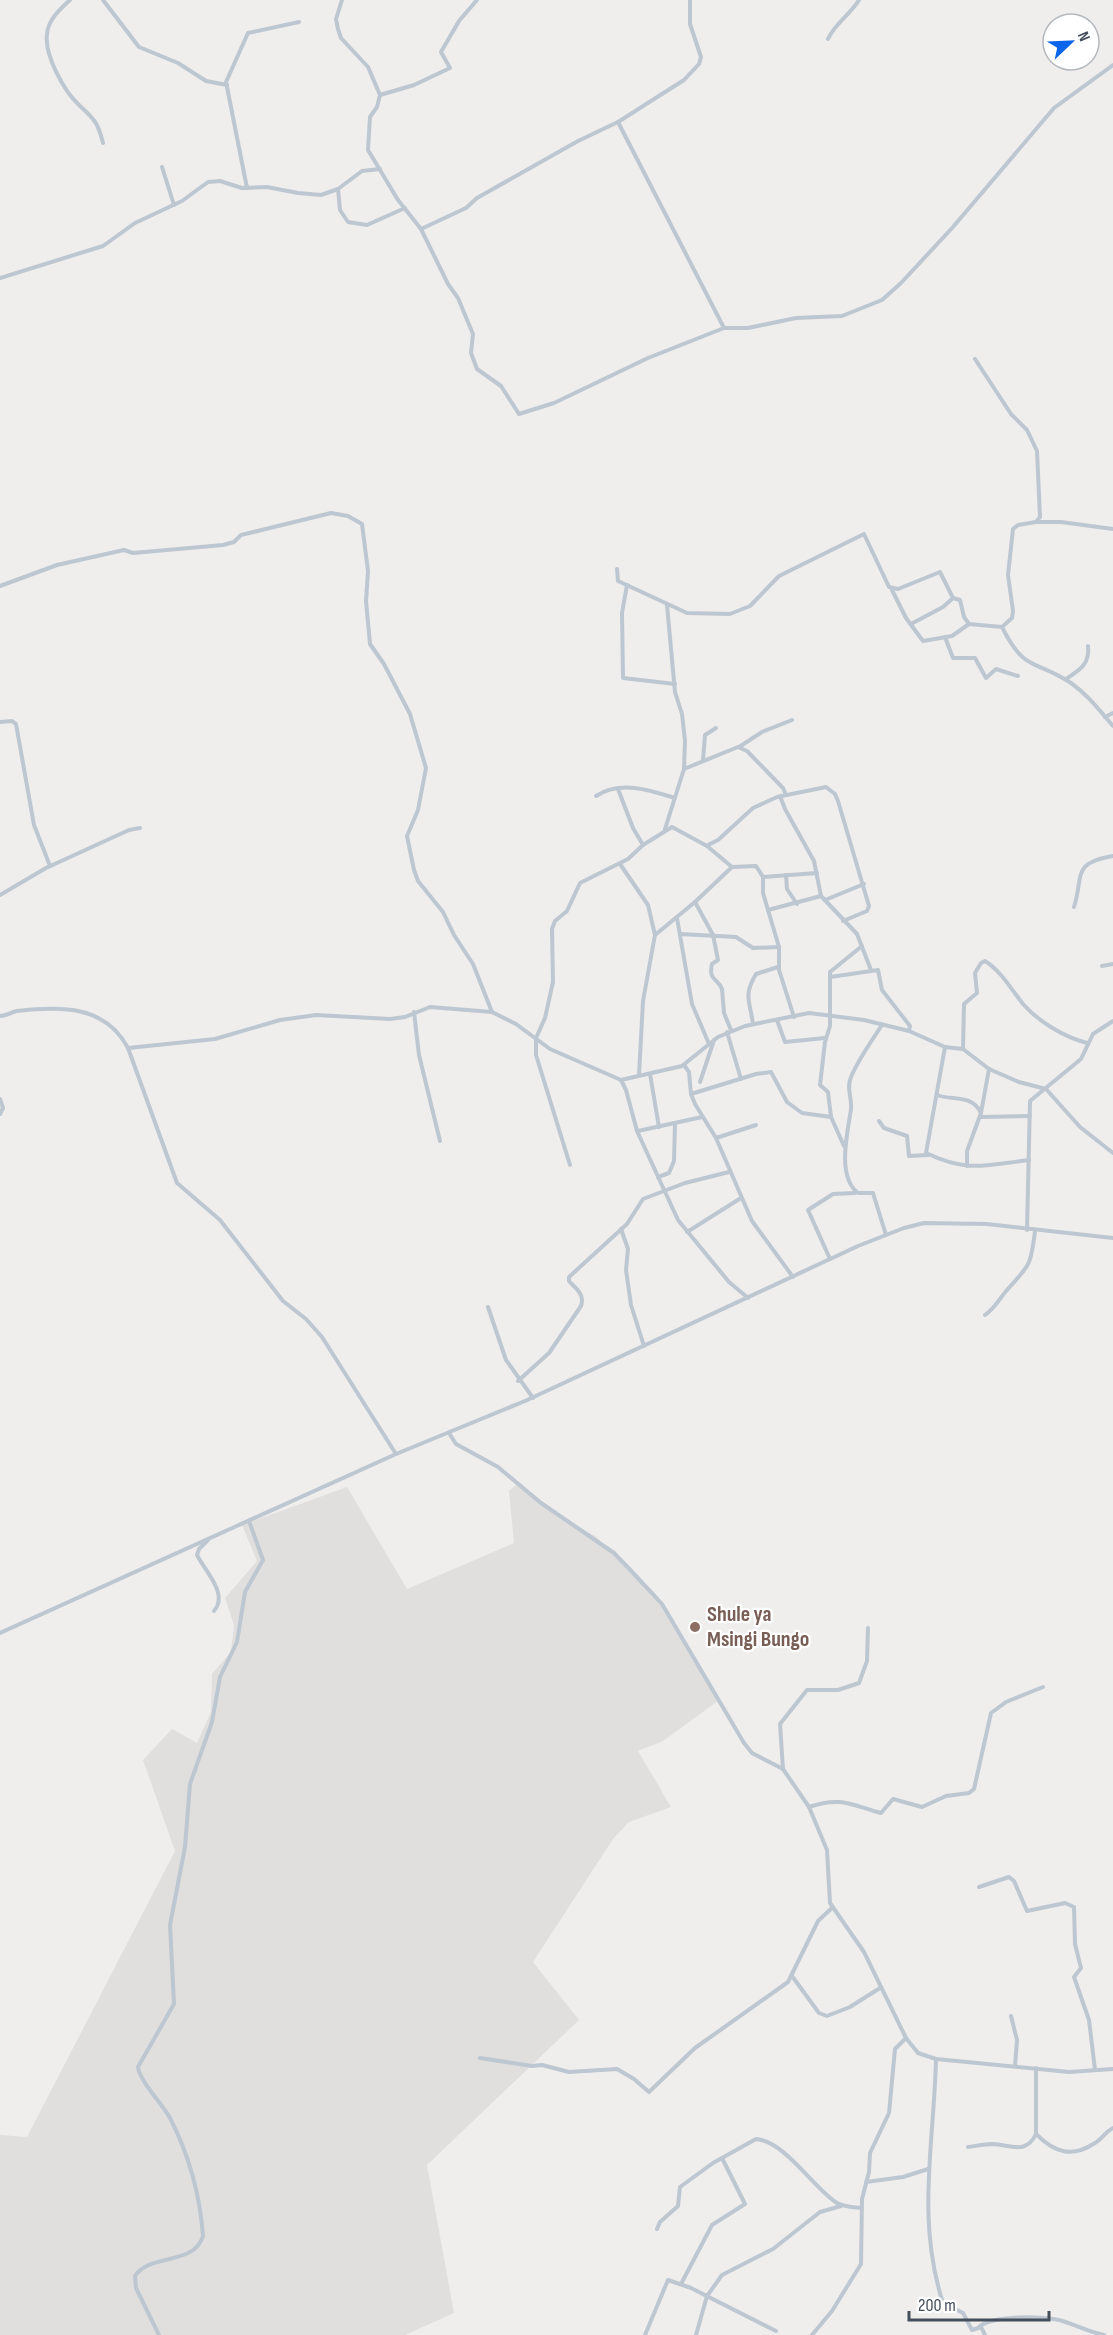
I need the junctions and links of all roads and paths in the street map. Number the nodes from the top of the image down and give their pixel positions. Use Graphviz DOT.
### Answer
graph roads {
  1 [pos="70,0"];
  2 [pos="103,0"];
  3 [pos="342,0"];
  4 [pos="477,0"];
  5 [pos="690,0"];
  6 [pos="859,0"];
  7 [pos="299,22"];
  8 [pos="828,39"];
  9 [pos="1113,65"];
  10 [pos="227,85"];
  11 [pos="380,95"];
  12 [pos="618,122"];
  13 [pos="103,143"];
  14 [pos="162,167"];
  15 [pos="380,169"];
  16 [pos="247,188"];
  17 [pos="338,189"];
  18 [pos="174,205"];
  19 [pos="405,208"];
  20 [pos="422,229"];
  21 [pos="0,278"];
  22 [pos="724,328"];
  23 [pos="975,359"];
  24 [pos="1036,522"];
  25 [pos="1113,529"];
  26 [pos="617,569"];
  27 [pos="627,585"];
  28 [pos="0,586"];
  29 [pos="889,587"];
  30 [pos="953,598"];
  31 [pos="667,605"];
  32 [pos="910,624"];
  33 [pos="969,624"];
  34 [pos="1002,627"];
  35 [pos="945,637"];
  36 [pos="1088,646"];
  37 [pos="1018,676"];
  38 [pos="1065,679"];
  39 [pos="675,684"];
  40 [pos="1113,713"];
  41 [pos="1105,717"];
  42 [pos="792,720"];
  43 [pos="0,722"];
  44 [pos="1113,726"];
  45 [pos="716,728"];
  46 [pos="738,747"];
  47 [pos="703,760"];
  48 [pos="684,769"];
  49 [pos="618,789"];
  50 [pos="596,796"];
  51 [pos="783,796"];
  52 [pos="675,798"];
  53 [pos="140,828"];
  54 [pos="665,829"];
  55 [pos="644,845"];
  56 [pos="707,846"];
  57 [pos="1113,856"];
  58 [pos="620,864"];
  59 [pos="50,866"];
  60 [pos="732,867"];
  61 [pos="817,873"];
  62 [pos="786,875"];
  63 [pos="763,877"];
  64 [pos="864,884"];
  65 [pos="0,895"];
  66 [pos="822,896"];
  67 [pos="825,900"];
  68 [pos="695,902"];
  69 [pos="797,904"];
  70 [pos="1074,907"];
  71 [pos="768,910"];
  72 [pos="677,918"];
  73 [pos="843,921"];
  74 [pos="680,934"];
  75 [pos="655,935"];
  76 [pos="713,935"];
  77 [pos="862,946"];
  78 [pos="778,947"];
  79 [pos="1113,964"];
  80 [pos="1102,966"];
  81 [pos="778,968"];
  82 [pos="871,970"];
  83 [pos="830,977"];
  84 [pos="414,1012"];
  85 [pos="492,1012"];
  86 [pos="0,1016"];
  87 [pos="794,1017"];
  88 [pos="830,1017"];
  89 [pos="777,1020"];
  90 [pos="1113,1021"];
  91 [pos="753,1024"];
  92 [pos="882,1025"];
  93 [pos="909,1030"];
  94 [pos="729,1031"];
  95 [pos="536,1038"];
  96 [pos="826,1038"];
  97 [pos="714,1040"];
  98 [pos="1087,1043"];
  99 [pos="709,1044"];
  100 [pos="945,1047"];
  101 [pos="128,1048"];
  102 [pos="963,1049"];
  103 [pos="684,1065"];
  104 [pos="990,1069"];
  105 [pos="650,1074"];
  106 [pos="639,1075"];
  107 [pos="741,1079"];
  108 [pos="621,1080"];
  109 [pos="700,1082"];
  110 [pos="1046,1089"];
  111 [pos="691,1094"];
  112 [pos="937,1095"];
  113 [pos="0,1099"];
  114 [pos="0,1114"];
  115 [pos="981,1115"];
  116 [pos="1030,1116"];
  117 [pos="831,1117"];
  118 [pos="702,1118"];
  119 [pos="879,1121"];
  120 [pos="675,1123"];
  121 [pos="756,1125"];
  122 [pos="659,1127"];
  123 [pos="638,1131"];
  124 [pos="716,1138"];
  125 [pos="440,1141"];
  126 [pos="844,1146"];
  127 [pos="1113,1153"];
  128 [pos="929,1154"];
  129 [pos="1029,1160"];
  130 [pos="570,1165"];
  131 [pos="967,1166"];
  132 [pos="729,1172"];
  133 [pos="657,1177"];
  134 [pos="664,1190"];
  135 [pos="858,1193"];
  136 [pos="741,1198"];
  137 [pos="621,1228"];
  138 [pos="1027,1230"];
  139 [pos="1035,1231"];
  140 [pos="687,1232"];
  141 [pos="886,1235"];
  142 [pos="1113,1238"];
  143 [pos="830,1259"];
  144 [pos="794,1277"];
  145 [pos="748,1298"];
  146 [pos="488,1307"];
  147 [pos="985,1315"];
  148 [pos="644,1346"];
  149 [pos="518,1381"];
  150 [pos="532,1398"];
  151 [pos="449,1433"];
  152 [pos="396,1454"];
  153 [pos="249,1521"];
  154 [pos="210,1538"];
  155 [pos="214,1611"];
  156 [pos="868,1628"];
  157 [pos="0,1633"];
  158 [pos="1043,1688"];
  159 [pos="783,1769"];
  160 [pos="809,1807"];
  161 [pos="979,1887"];
  162 [pos="833,1907"];
  163 [pos="792,1976"];
  164 [pos="880,1988"];
  165 [pos="1011,2016"];
  166 [pos="906,2038"];
  167 [pos="480,2058"];
  168 [pos="936,2059"];
  169 [pos="1015,2066"];
  170 [pos="1036,2068"];
  171 [pos="1113,2069"];
  172 [pos="1095,2070"];
  173 [pos="1113,2128"];
  174 [pos="1036,2134"];
  175 [pos="968,2147"];
  176 [pos="722,2158"];
  177 [pos="928,2169"];
  178 [pos="866,2182"];
  179 [pos="843,2205"];
  180 [pos="861,2208"];
  181 [pos="657,2229"];
  182 [pos="681,2284"];
  183 [pos="707,2295"];
  184 [pos="979,2326"];
  185 [pos="776,2331"];
  186 [pos="159,2335"];
  187 [pos="645,2335"];
  188 [pos="696,2335"];
  189 [pos="812,2335"];
  190 [pos="985,2335"];
  191 [pos="1104,2335"];
  1 -- 13 [label="street"];
  2 -- 10 [label="street"];
  3 -- 11 [label="street"];
  4 -- 11 [label="street"];
  5 -- 12 [label="street"];
  6 -- 8 [label="street"];
  7 -- 10 [label="street"];
  9 -- 22 [label="street"];
  10 -- 16 [label="street"];
  11 -- 15 [label="street"];
  12 -- 20 [label="street"];
  12 -- 22 [label="street"];
  14 -- 18 [label="street"];
  15 -- 17 [label="street"];
  15 -- 19 [label="street"];
  16 -- 17 [label="street"];
  16 -- 18 [label="street"];
  17 -- 19 [label="street"];
  18 -- 21 [label="street"];
  19 -- 20 [label="street"];
  20 -- 22 [label="street"];
  23 -- 24 [label="street"];
  24 -- 25 [label="street"];
  24 -- 34 [label="street"];
  26 -- 27 [label="street"];
  27 -- 31 [label="street"];
  27 -- 39 [label="street"];
  28 -- 85 [label="street"];
  29 -- 30 [label="street"];
  29 -- 31 [label="street"];
  29 -- 32 [label="street"];
  30 -- 32 [label="street"];
  30 -- 33 [label="street"];
  31 -- 39 [label="street"];
  32 -- 35 [label="street"];
  33 -- 34 [label="street"];
  33 -- 35 [label="street"];
  34 -- 38 [label="street"];
  35 -- 37 [label="street"];
  36 -- 38 [label="street"];
  38 -- 41 [label="street"];
  39 -- 48 [label="street"];
  40 -- 41 [label="street"];
  41 -- 44 [label="street"];
  42 -- 46 [label="street"];
  43 -- 59 [label="street"];
  45 -- 47 [label="street"];
  46 -- 47 [label="street"];
  46 -- 51 [label="street"];
  47 -- 48 [label="street"];
  48 -- 52 [label="street"];
  49 -- 50 [label="street"];
  49 -- 52 [label="street"];
  49 -- 55 [label="street"];
  51 -- 56 [label="street"];
  51 -- 61 [label="street"];
  51 -- 64 [label="street"];
  52 -- 54 [label="street"];
  53 -- 59 [label="street"];
  54 -- 55 [label="street"];
  54 -- 56 [label="street"];
  55 -- 58 [label="street"];
  56 -- 60 [label="street"];
  57 -- 70 [label="street"];
  58 -- 75 [label="street"];
  58 -- 95 [label="street"];
  59 -- 65 [label="street"];
  60 -- 63 [label="street"];
  60 -- 68 [label="street"];
  61 -- 62 [label="street"];
  61 -- 66 [label="street"];
  62 -- 63 [label="street"];
  62 -- 69 [label="street"];
  63 -- 71 [label="street"];
  64 -- 67 [label="street"];
  64 -- 73 [label="street"];
  66 -- 67 [label="street"];
  66 -- 69 [label="street"];
  67 -- 73 [label="street"];
  68 -- 72 [label="street"];
  68 -- 76 [label="street"];
  69 -- 71 [label="street"];
  71 -- 78 [label="street"];
  72 -- 74 [label="street"];
  72 -- 75 [label="street"];
  73 -- 77 [label="street"];
  74 -- 76 [label="street"];
  74 -- 99 [label="street"];
  75 -- 106 [label="street"];
  76 -- 78 [label="street"];
  76 -- 94 [label="street"];
  77 -- 82 [label="street"];
  77 -- 83 [label="street"];
  78 -- 81 [label="street"];
  79 -- 80 [label="street"];
  81 -- 87 [label="street"];
  81 -- 91 [label="street"];
  82 -- 83 [label="street"];
  82 -- 93 [label="street"];
  83 -- 88 [label="street"];
  84 -- 85 [label="street"];
  84 -- 101 [label="street"];
  84 -- 125 [label="street"];
  85 -- 95 [label="street"];
  86 -- 101 [label="street"];
  87 -- 88 [label="street"];
  87 -- 89 [label="street"];
  88 -- 92 [label="street"];
  88 -- 96 [label="street"];
  89 -- 91 [label="street"];
  89 -- 96 [label="street"];
  90 -- 98 [label="street"];
  91 -- 94 [label="street"];
  92 -- 93 [label="street"];
  92 -- 126 [label="street"];
  93 -- 100 [label="street"];
  94 -- 97 [label="street"];
  94 -- 107 [label="street"];
  95 -- 108 [label="street"];
  95 -- 130 [label="street"];
  96 -- 117 [label="street"];
  97 -- 99 [label="street"];
  97 -- 109 [label="street"];
  98 -- 102 [label="street"];
  98 -- 110 [label="street"];
  99 -- 103 [label="street"];
  100 -- 102 [label="street"];
  100 -- 112 [label="street"];
  101 -- 152 [label="street"];
  102 -- 104 [label="street"];
  103 -- 105 [label="street"];
  103 -- 111 [label="street"];
  104 -- 110 [label="street"];
  104 -- 115 [label="street"];
  105 -- 106 [label="street"];
  105 -- 122 [label="street"];
  106 -- 108 [label="street"];
  107 -- 111 [label="street"];
  107 -- 117 [label="street"];
  108 -- 123 [label="street"];
  110 -- 116 [label="street"];
  110 -- 127 [label="street"];
  111 -- 118 [label="street"];
  112 -- 115 [label="street"];
  112 -- 128 [label="street"];
  113 -- 114 [label="street"];
  115 -- 116 [label="street"];
  115 -- 131 [label="street"];
  116 -- 129 [label="street"];
  117 -- 126 [label="street"];
  118 -- 120 [label="street"];
  118 -- 124 [label="street"];
  119 -- 128 [label="street"];
  120 -- 122 [label="street"];
  120 -- 133 [label="street"];
  121 -- 124 [label="street"];
  122 -- 123 [label="street"];
  123 -- 133 [label="street"];
  124 -- 132 [label="street"];
  126 -- 135 [label="street"];
  128 -- 131 [label="street"];
  129 -- 131 [label="street"];
  129 -- 138 [label="street"];
  132 -- 134 [label="street"];
  132 -- 136 [label="street"];
  133 -- 134 [label="street"];
  134 -- 137 [label="street"];
  134 -- 140 [label="street"];
  135 -- 141 [label="street"];
  135 -- 143 [label="street"];
  136 -- 140 [label="street"];
  136 -- 144 [label="street"];
  137 -- 148 [label="street"];
  137 -- 149 [label="street"];
  138 -- 139 [label="street"];
  138 -- 141 [label="street"];
  139 -- 142 [label="street"];
  139 -- 147 [label="street"];
  140 -- 145 [label="street"];
  141 -- 143 [label="street"];
  143 -- 144 [label="street"];
  144 -- 145 [label="street"];
  145 -- 148 [label="street"];
  146 -- 149 [label="street"];
  148 -- 150 [label="street"];
  149 -- 150 [label="street"];
  150 -- 151 [label="street"];
  151 -- 152 [label="street"];
  151 -- 159 [label="street"];
  152 -- 153 [label="street"];
  153 -- 154 [label="street"];
  153 -- 186 [label="street"];
  154 -- 155 [label="street"];
  154 -- 157 [label="street"];
  156 -- 159 [label="street"];
  158 -- 160 [label="street"];
  159 -- 160 [label="street"];
  160 -- 162 [label="street"];
  161 -- 172 [label="street"];
  162 -- 163 [label="street"];
  162 -- 164 [label="street"];
  163 -- 164 [label="street"];
  163 -- 167 [label="street"];
  164 -- 166 [label="street"];
  165 -- 169 [label="street"];
  166 -- 168 [label="street"];
  166 -- 178 [label="street"];
  168 -- 169 [label="street"];
  168 -- 177 [label="street"];
  169 -- 170 [label="street"];
  170 -- 172 [label="street"];
  170 -- 174 [label="street"];
  171 -- 172 [label="street"];
  173 -- 174 [label="street"];
  174 -- 175 [label="street"];
  176 -- 179 [label="street"];
  176 -- 181 [label="street"];
  176 -- 182 [label="street"];
  177 -- 178 [label="street"];
  177 -- 184 [label="street"];
  178 -- 180 [label="street"];
  179 -- 180 [label="street"];
  179 -- 183 [label="street"];
  180 -- 189 [label="street"];
  182 -- 183 [label="street"];
  182 -- 187 [label="street"];
  183 -- 185 [label="street"];
  183 -- 188 [label="street"];
  184 -- 190 [label="street"];
  184 -- 191 [label="street"];
}
